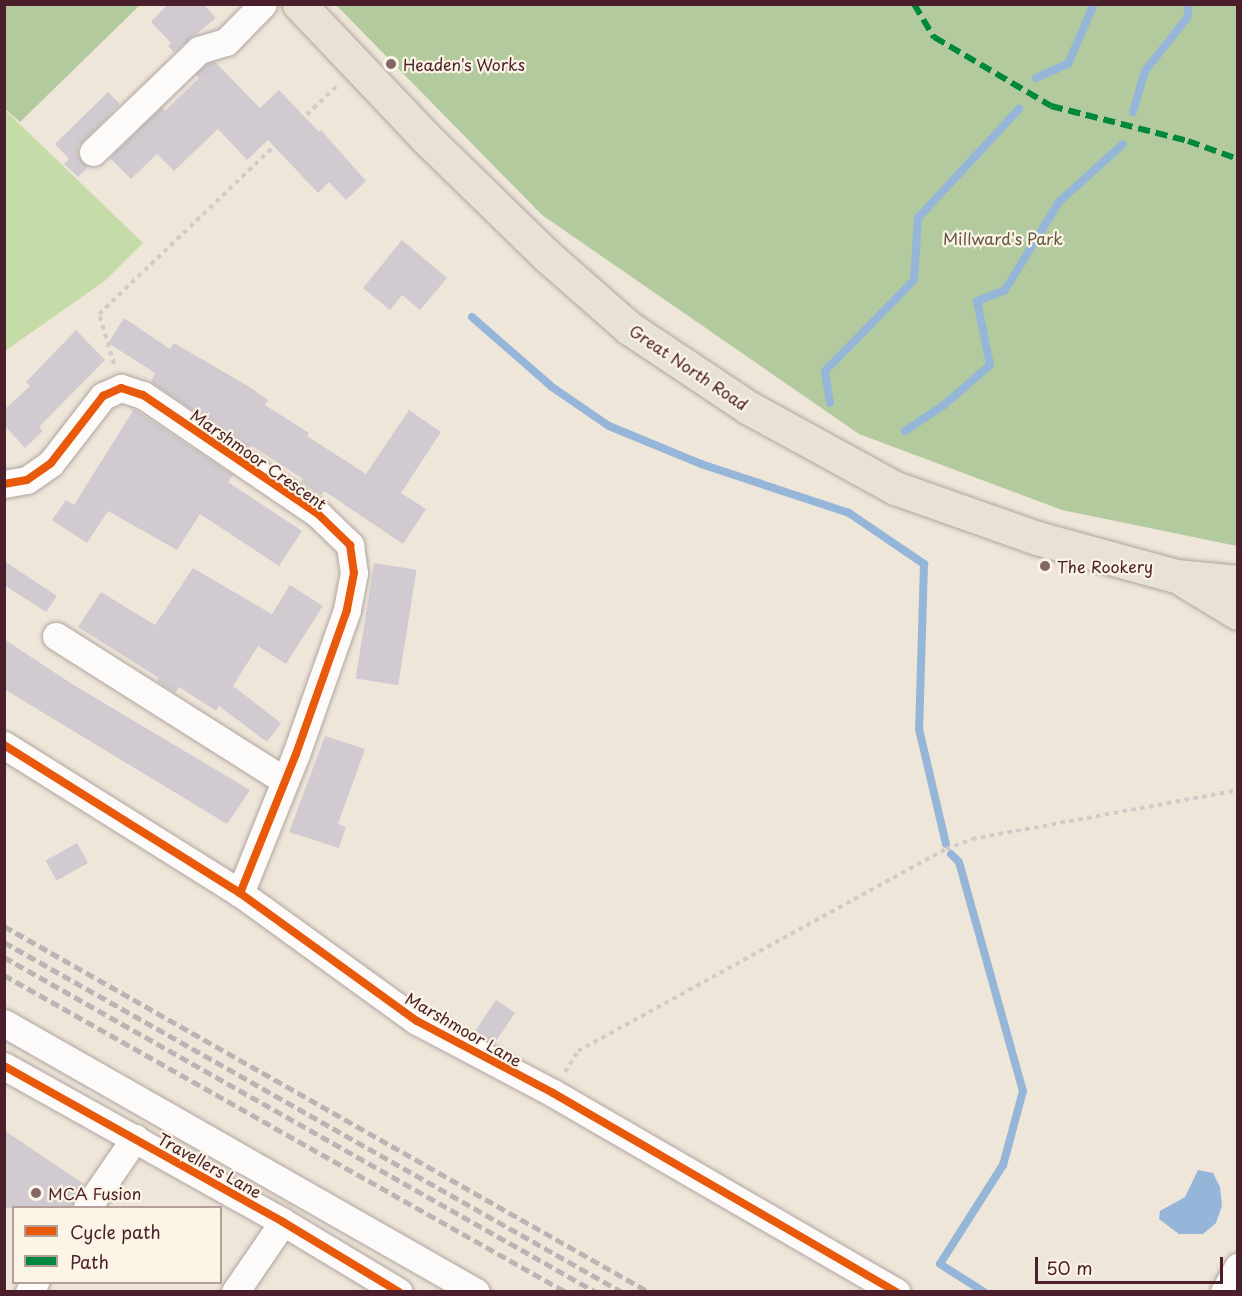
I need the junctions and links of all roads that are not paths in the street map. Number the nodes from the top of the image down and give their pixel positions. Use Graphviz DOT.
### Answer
graph roads {
  1 [pos="263,4"];
  2 [pos="299,4"];
  3 [pos="93,152"];
  4 [pos="4,484"];
  5 [pos="1176,576"];
  6 [pos="1238,582"];
  7 [pos="1238,613"];
  8 [pos="56,636"];
  9 [pos="4,745"];
  10 [pos="285,781"];
  11 [pos="240,893"];
  12 [pos="4,1023"];
  13 [pos="35,1041"];
  14 [pos="10,1070"];
  15 [pos="135,1138"];
  16 [pos="324,1203"];
  17 [pos="88,1206"];
  18 [pos="294,1228"];
  19 [pos="1238,1267"];
  20 [pos="235,1292"];
  21 [pos="399,1292"];
  22 [pos="476,1292"];
  23 [pos="896,1292"];
  24 [pos="1224,1292"];
  1 -- 3 [label="street"];
  2 -- 5 [label="main road, Great North Road"];
  4 -- 10 [label="street, Marshmoor Crescent"];
  5 -- 6 [label="main road, Great North Road"];
  5 -- 7 [label="main road, Great North Road"];
  8 -- 10 [label="street"];
  9 -- 11 [label="street, Marshmoor Lane"];
  10 -- 11 [label="street, Marshmoor Crescent"];
  11 -- 23 [label="street, Marshmoor Lane"];
  12 -- 13 [label="street"];
  13 -- 14 [label="street"];
  13 -- 16 [label="street"];
  14 -- 15 [label="street, Travellers Lane"];
  15 -- 17 [label="street"];
  15 -- 18 [label="street, Travellers Lane"];
  16 -- 18 [label="street"];
  16 -- 22 [label="street"];
  18 -- 20 [label="street"];
  18 -- 21 [label="street, Travellers Lane"];
  19 -- 24 [label="street"];
}
